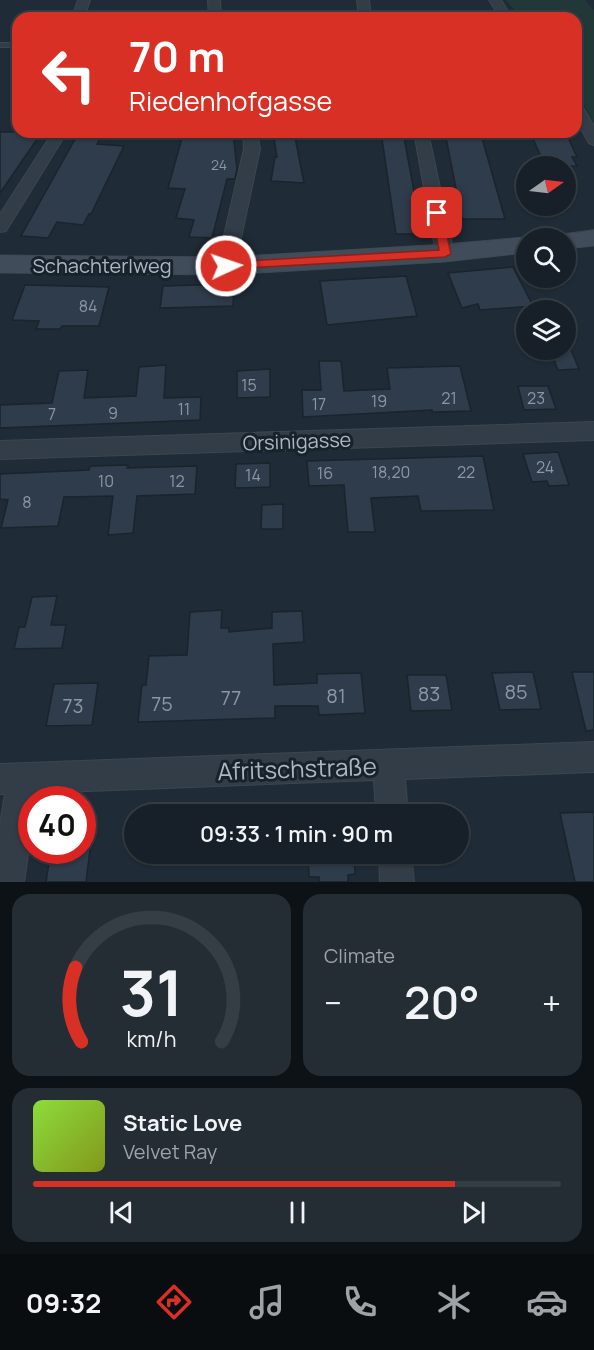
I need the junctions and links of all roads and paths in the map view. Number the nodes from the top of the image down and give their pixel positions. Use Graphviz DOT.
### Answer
graph roads {
  1 [pos="582,118"];
  2 [pos="56,138"];
  3 [pos="251,138"];
  4 [pos="421,138"];
  5 [pos="594,140"];
  6 [pos="0,227"];
  7 [pos="594,238"];
  8 [pos="576,240"];
  9 [pos="516,246"];
  10 [pos="445,254"];
  11 [pos="0,264"];
  12 [pos="226,266"];
  13 [pos="594,431"];
  14 [pos="0,450"];
  15 [pos="594,757"];
  16 [pos="388,764"];
  17 [pos="12,778"];
  18 [pos="391,804"];
  19 [pos="396,864"];
  20 [pos="7,882"];
  21 [pos="397,882"];
  1 -- 5 [label="street"];
  2 -- 6 [label="street"];
  3 -- 12 [label="street"];
  4 -- 10 [label="street"];
  7 -- 8 [label="street"];
  9 -- 10 [label="street, Schachterlweg"];
  10 -- 12 [label="street, Schachterlweg"];
  11 -- 12 [label="street, Schachterlweg"];
  13 -- 14 [label="street, Orsinigasse"];
  15 -- 16 [label="street, Afritschstraße"];
  16 -- 17 [label="street, Afritschstraße"];
  16 -- 18 [label="street"];
  17 -- 20 [label="street"];
  19 -- 21 [label="street"];
}
